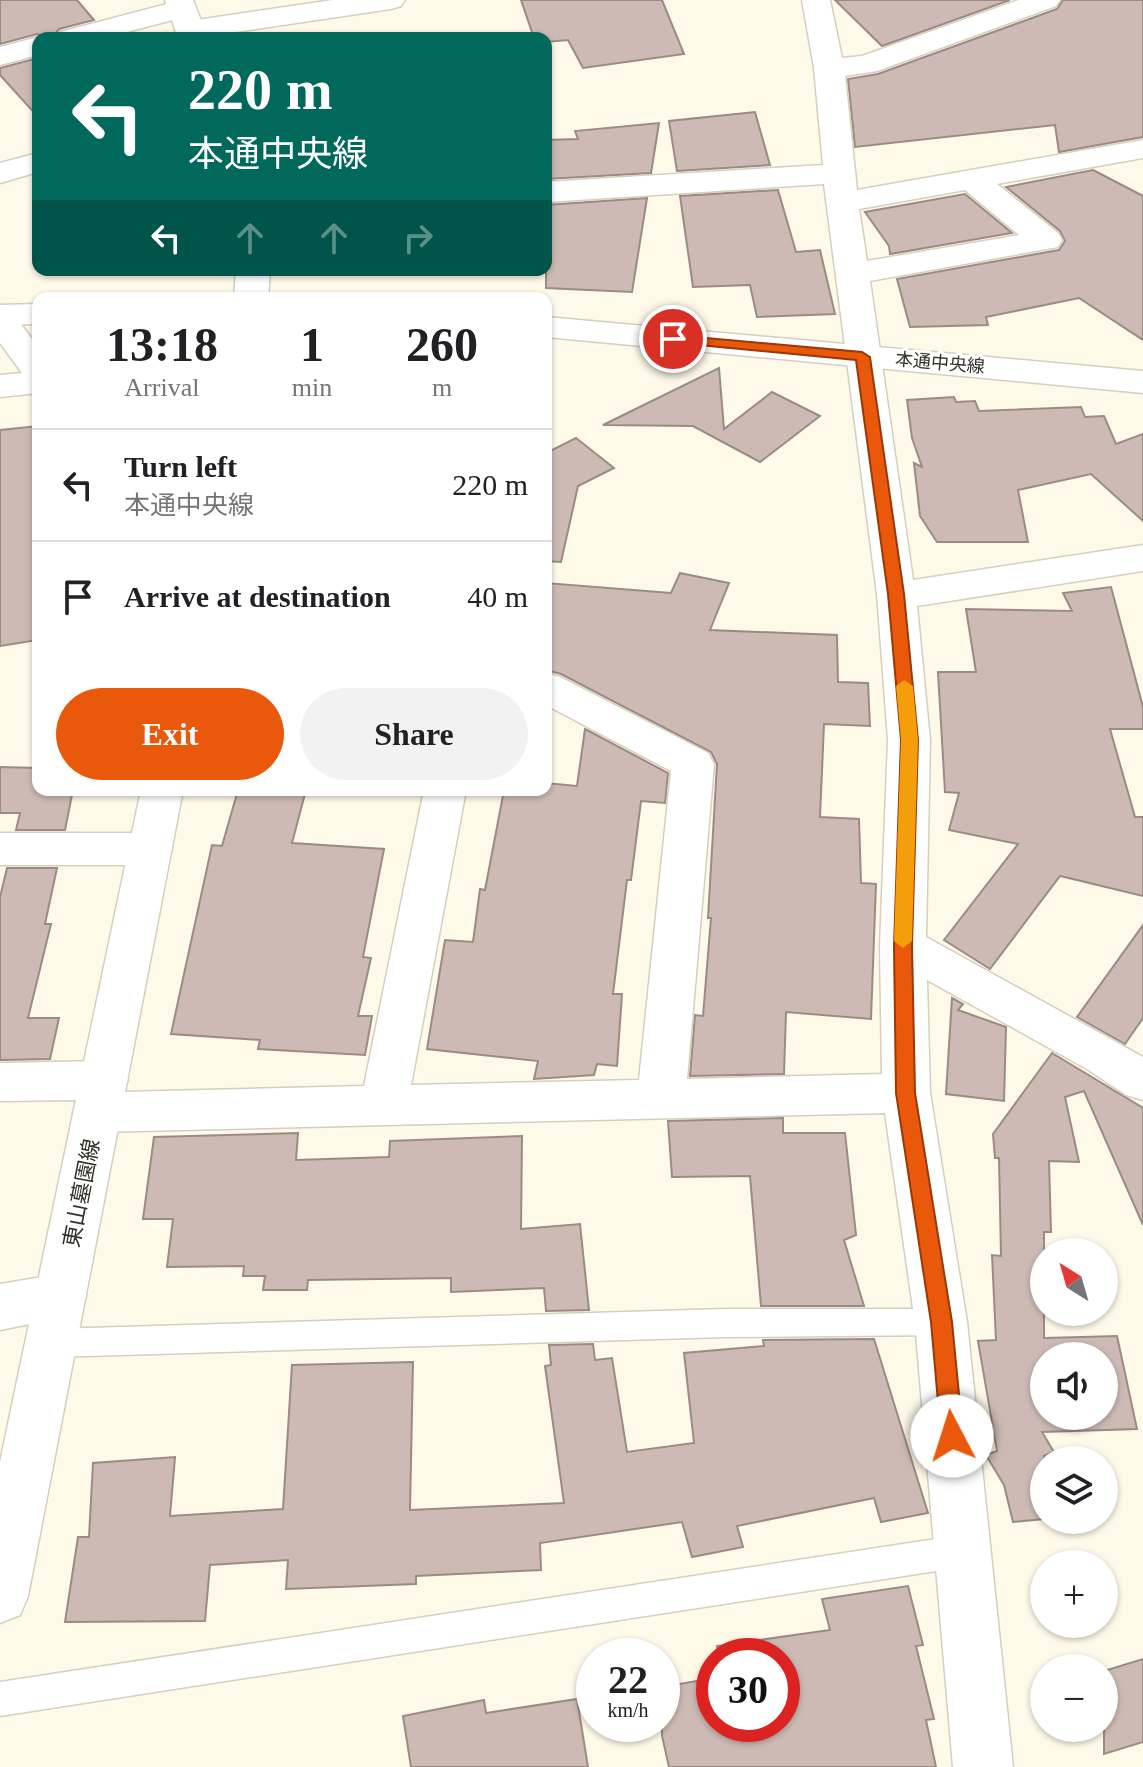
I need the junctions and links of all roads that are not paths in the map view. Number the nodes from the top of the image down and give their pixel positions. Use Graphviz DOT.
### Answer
graph roads {
  1 [pos="391,0"];
  2 [pos="816,0"];
  3 [pos="1046,0"];
  4 [pos="186,19"];
  5 [pos="107,32"];
  6 [pos="32,48"];
  7 [pos="0,56"];
  8 [pos="829,68"];
  9 [pos="1143,149"];
  10 [pos="32,164"];
  11 [pos="0,173"];
  12 [pos="972,180"];
  13 [pos="840,188"];
  14 [pos="552,192"];
  15 [pos="851,274"];
  16 [pos="32,314"];
  17 [pos="0,317"];
  18 [pos="552,328"];
  19 [pos="862,357"];
  20 [pos="32,362"];
  21 [pos="1143,382"];
  22 [pos="32,383"];
  23 [pos="0,386"];
  24 [pos="1143,558"];
  25 [pos="896,594"];
  26 [pos="552,690"];
  27 [pos="161,796"];
  28 [pos="444,796"];
  29 [pos="0,849"];
  30 [pos="150,849"];
  31 [pos="903,946"];
  32 [pos="1143,1081"];
  33 [pos="0,1082"];
  34 [pos="906,1093"];
  35 [pos="101,1096"];
  36 [pos="661,1098"];
  37 [pos="384,1104"];
  38 [pos="0,1307"];
  39 [pos="56,1320"];
  40 [pos="941,1322"];
  41 [pos="962,1551"];
  42 [pos="2,1572"];
  43 [pos="0,1699"];
  44 [pos="983,1767"];
  1 -- 4 [label="street"];
  2 -- 8 [label="street"];
  3 -- 8 [label="street"];
  4 -- 5 [label="street"];
  6 -- 7 [label="street"];
  8 -- 13 [label="street"];
  9 -- 12 [label="street"];
  10 -- 11 [label="street"];
  12 -- 13 [label="street"];
  12 -- 15 [label="street"];
  13 -- 14 [label="street"];
  13 -- 15 [label="street"];
  15 -- 19 [label="street"];
  16 -- 17 [label="street"];
  17 -- 20 [label="street"];
  18 -- 19 [label="street, 本通中央線"];
  19 -- 21 [label="street, 本通中央線"];
  19 -- 25 [label="street"];
  22 -- 23 [label="street"];
  24 -- 25 [label="street"];
  25 -- 31 [label="street"];
  26 -- 36 [label="street"];
  27 -- 30 [label="street, 東山墓園線"];
  28 -- 37 [label="street"];
  29 -- 30 [label="street"];
  30 -- 35 [label="street, 東山墓園線"];
  31 -- 32 [label="street"];
  31 -- 34 [label="street"];
  33 -- 35 [label="street"];
  34 -- 36 [label="street"];
  34 -- 40 [label="street"];
  35 -- 37 [label="street"];
  35 -- 39 [label="street, 東山墓園線"];
  36 -- 37 [label="street"];
  38 -- 39 [label="street"];
  39 -- 40 [label="lane"];
  39 -- 42 [label="street, 東山墓園線"];
  40 -- 41 [label="street"];
  41 -- 43 [label="lane"];
  41 -- 44 [label="street"];
}
